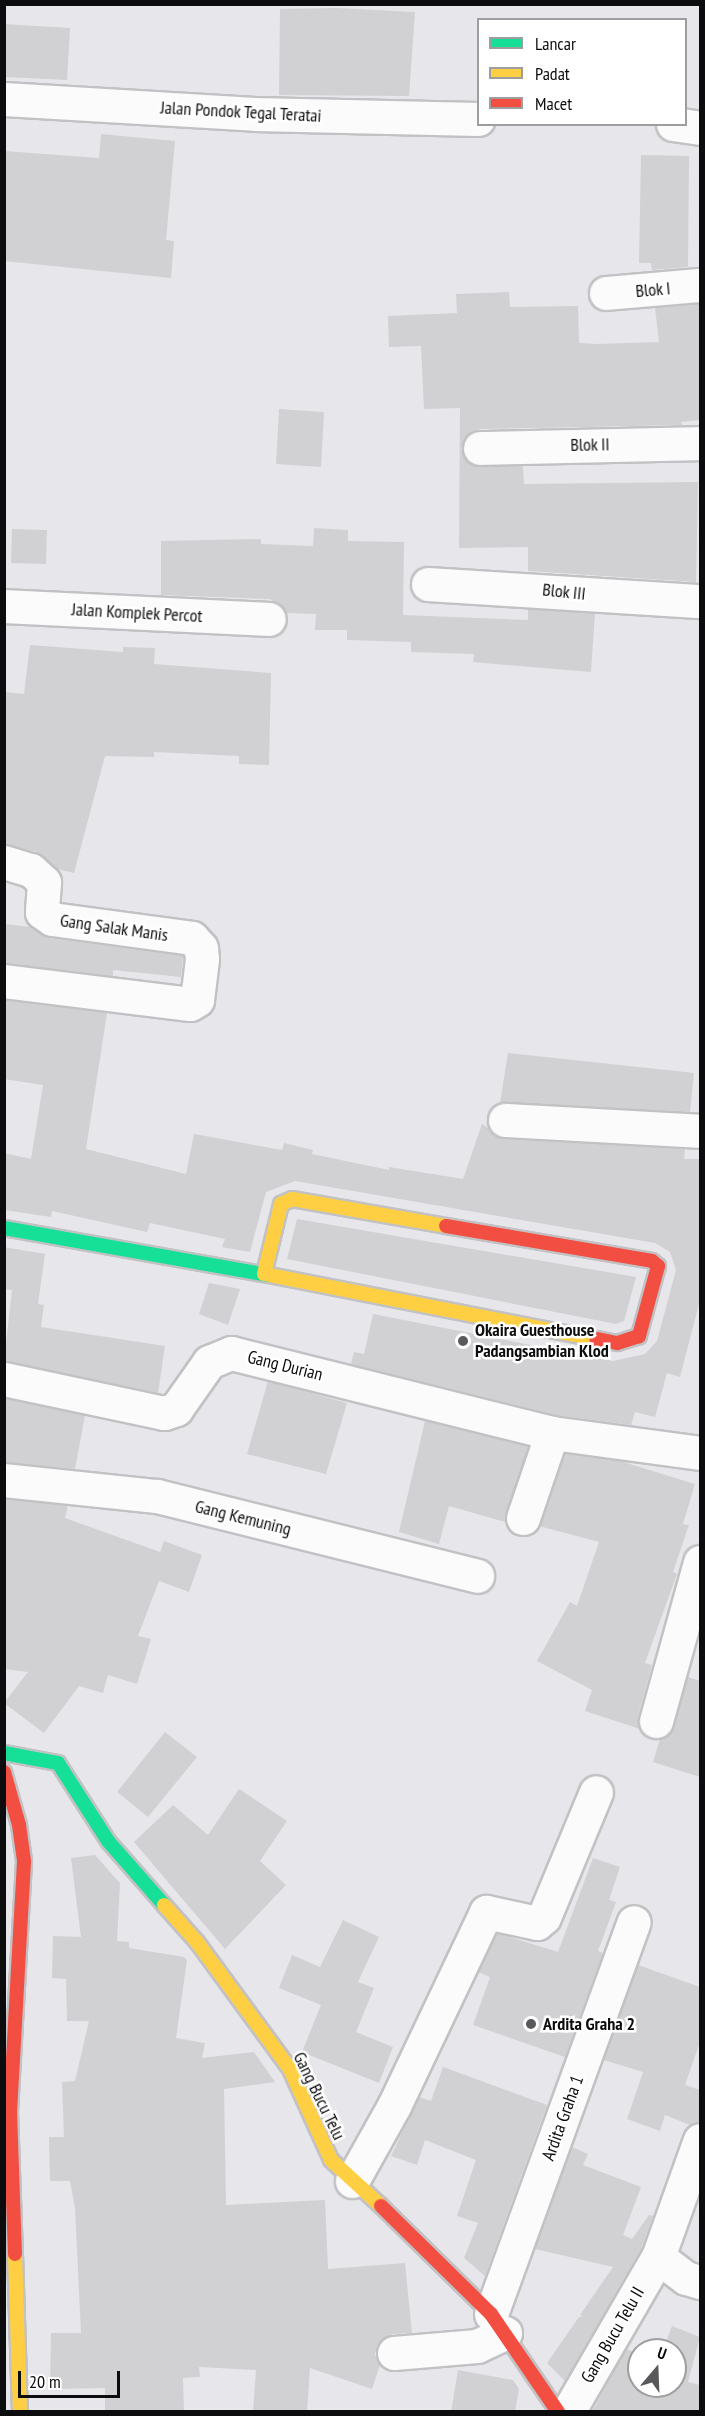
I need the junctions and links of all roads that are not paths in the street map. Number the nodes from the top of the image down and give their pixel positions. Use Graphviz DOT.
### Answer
graph roads {
  1 [pos="4,99"];
  2 [pos="477,119"];
  3 [pos="700,285"];
  4 [pos="606,293"];
  5 [pos="700,443"];
  6 [pos="480,448"];
  7 [pos="428,584"];
  8 [pos="700,601"];
  9 [pos="4,606"];
  10 [pos="269,619"];
  11 [pos="4,862"];
  12 [pos="4,981"];
  13 [pos="505,1120"];
  14 [pos="700,1131"];
  15 [pos="4,1228"];
  16 [pos="264,1274"];
  17 [pos="4,1379"];
  18 [pos="552,1433"];
  19 [pos="700,1453"];
  20 [pos="4,1480"];
  21 [pos="523,1518"];
  22 [pos="700,1562"];
  23 [pos="477,1576"];
  24 [pos="656,1721"];
  25 [pos="6,1772"];
  26 [pos="596,1792"];
  27 [pos="634,1922"];
  28 [pos="12,1960"];
  29 [pos="10,2045"];
  30 [pos="8,2112"];
  31 [pos="700,2140"];
  32 [pos="352,2181"];
  33 [pos="658,2257"];
  34 [pos="10,2272"];
  35 [pos="700,2282"];
  36 [pos="498,2324"];
  37 [pos="394,2353"];
  38 [pos="20,2412"];
  39 [pos="558,2412"];
  40 [pos="568,2412"];
  1 -- 2 [label="street, Jalan Pondok Tegal Teratai"];
  3 -- 4 [label="street, Blok I"];
  5 -- 6 [label="street, Blok II"];
  7 -- 8 [label="street, Blok III"];
  9 -- 10 [label="street, Jalan Komplek Percot"];
  11 -- 12 [label="street, Gang Salak Manis"];
  13 -- 14 [label="street"];
  15 -- 16 [label="street"];
  16 -- 16 [label="street"];
  17 -- 18 [label="street, Gang Durian"];
  18 -- 19 [label="street, Gang Durian"];
  18 -- 21 [label="street"];
  20 -- 23 [label="street, Gang Kemuning"];
  22 -- 24 [label="street"];
  25 -- 28 [label="street"];
  25 -- 32 [label="street, Gang Bucu Telu"];
  26 -- 32 [label="street"];
  27 -- 36 [label="street, Ardita Graha 1"];
  28 -- 29 [label="street"];
  29 -- 30 [label="street"];
  30 -- 34 [label="street"];
  31 -- 33 [label="street, Gang Bucu Telu II"];
  32 -- 36 [label="street, Gang Bucu Telu"];
  33 -- 35 [label="street"];
  33 -- 40 [label="street, Gang Bucu Telu II"];
  34 -- 38 [label="street"];
  36 -- 37 [label="street"];
  36 -- 39 [label="street, Gang Bucu Telu"];
}
